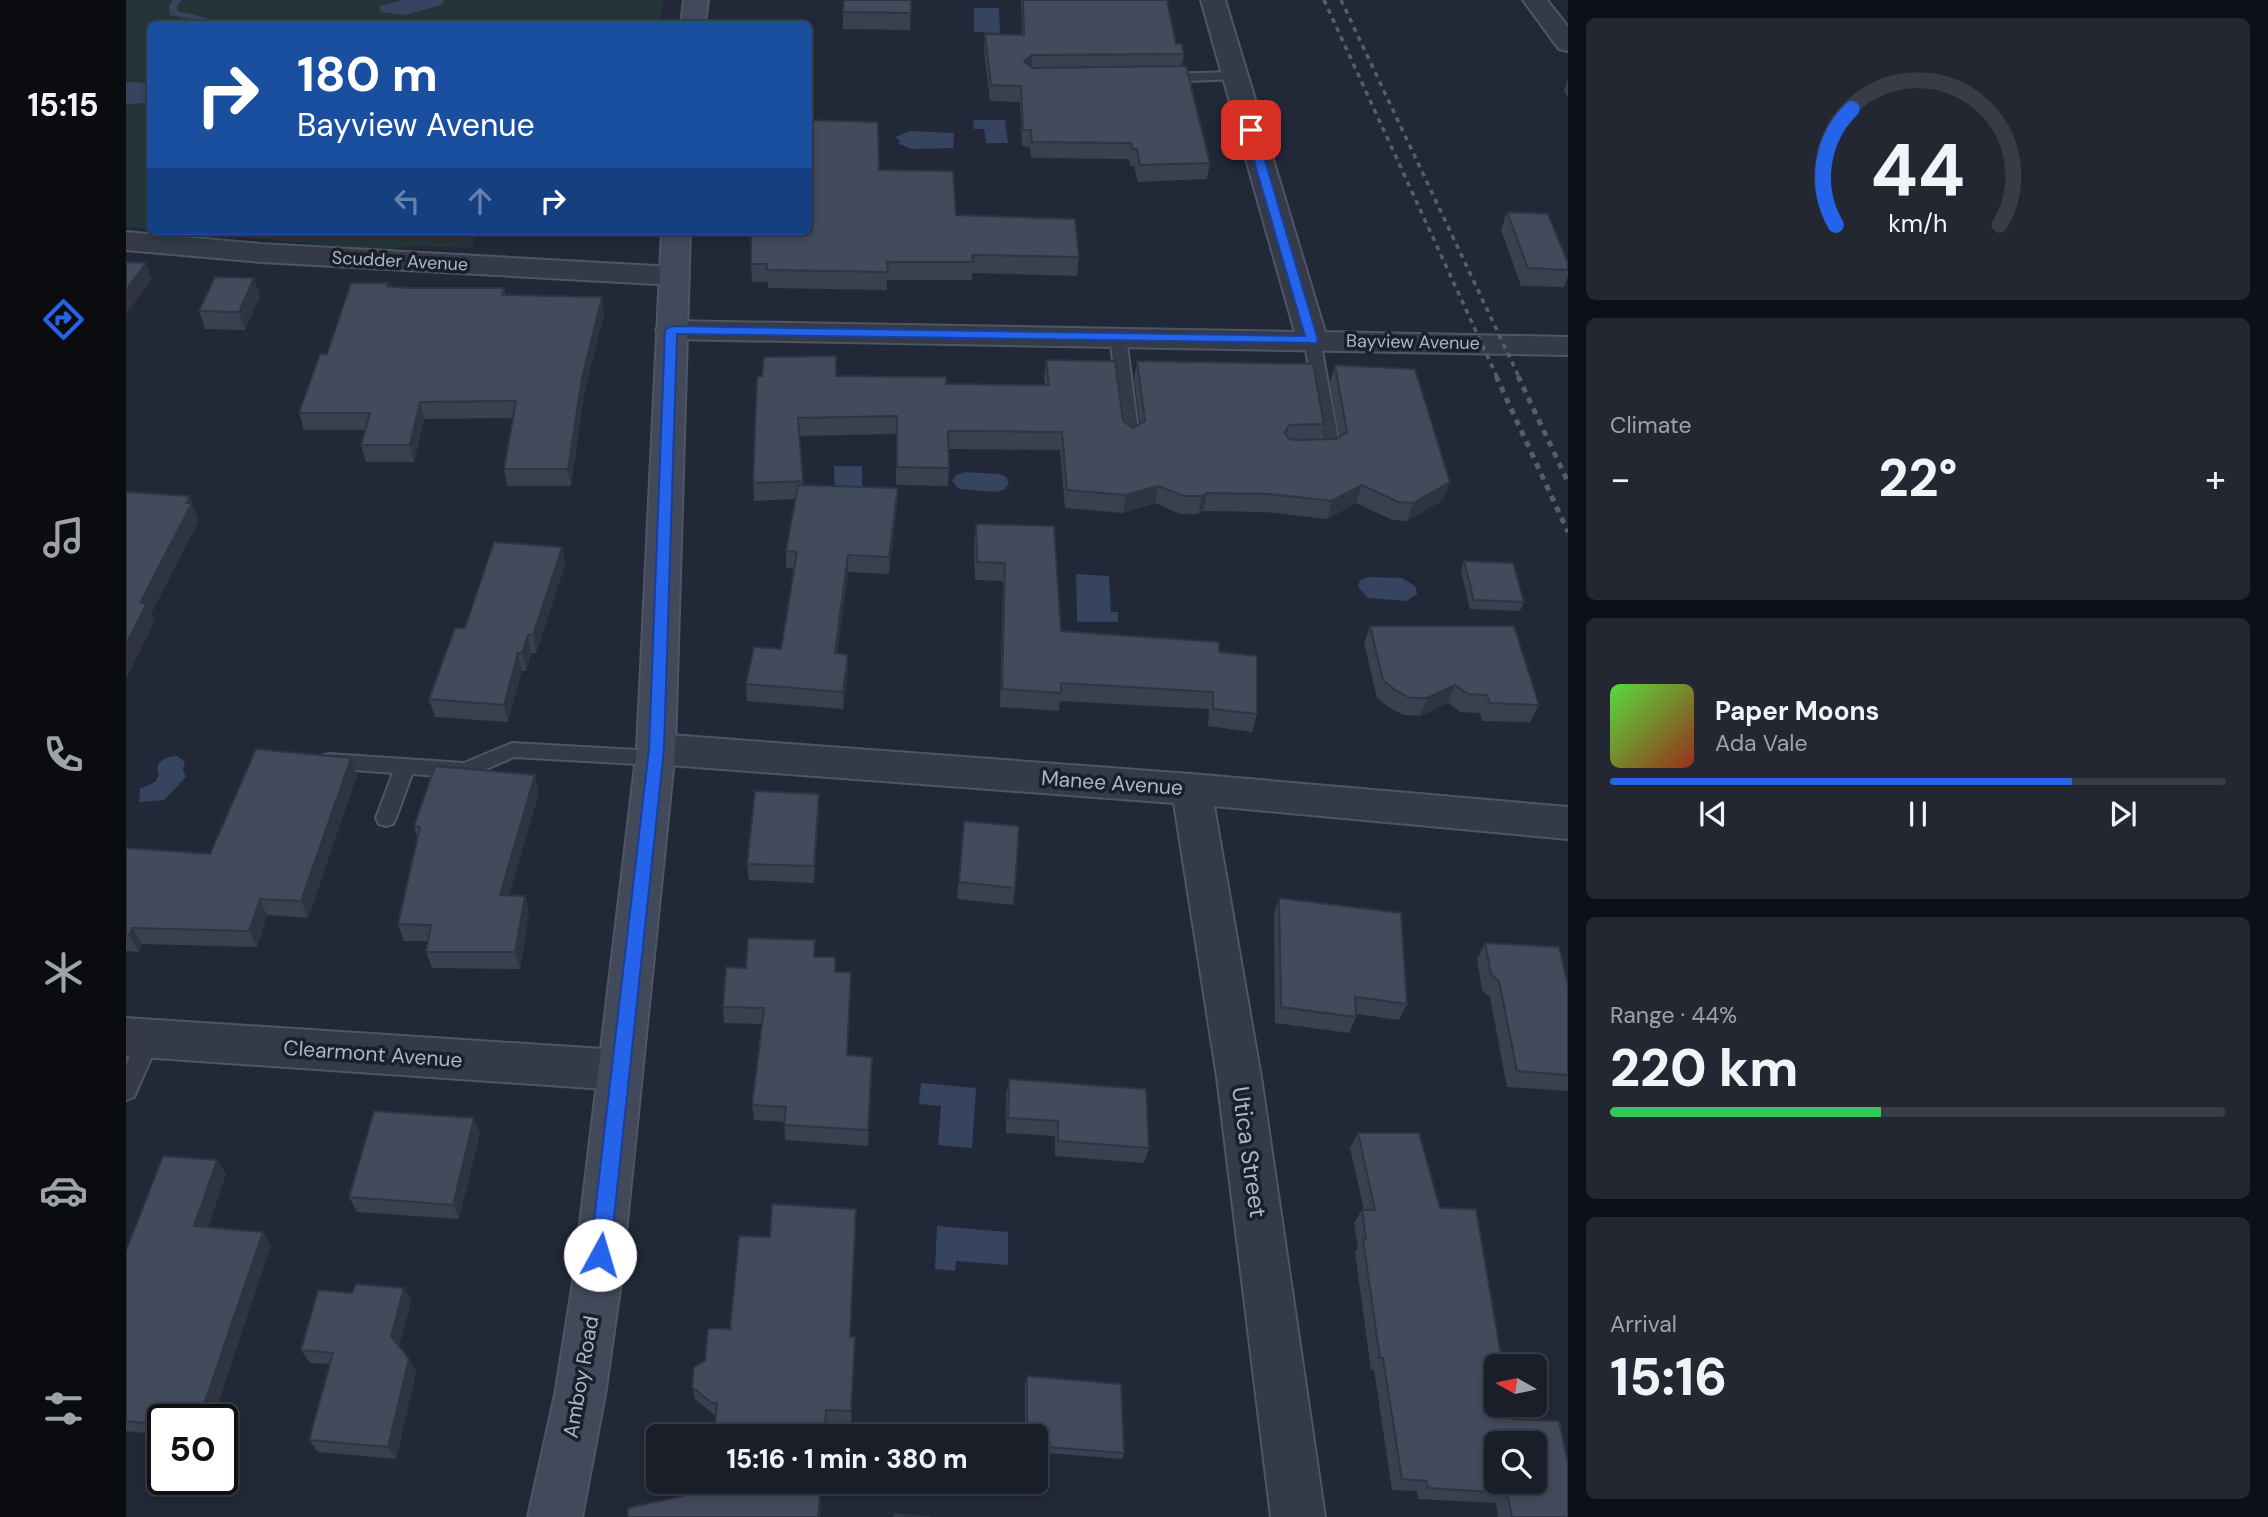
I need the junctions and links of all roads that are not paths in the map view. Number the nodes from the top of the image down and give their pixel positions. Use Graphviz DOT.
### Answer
graph roads {
  1 [pos="696,0"];
  2 [pos="1213,0"];
  3 [pos="1535,0"];
  4 [pos="693,21"];
  5 [pos="1568,44"];
  6 [pos="1235,76"];
  7 [pos="1152,78"];
  8 [pos="676,235"];
  9 [pos="126,241"];
  10 [pos="674,276"];
  11 [pos="671,330"];
  12 [pos="1118,337"];
  13 [pos="1312,340"];
  14 [pos="1568,345"];
  15 [pos="1131,439"];
  16 [pos="1303,450"];
  17 [pos="656,753"];
  18 [pos="328,761"];
  19 [pos="405,767"];
  20 [pos="1191,789"];
  21 [pos="386,818"];
  22 [pos="1568,823"];
  23 [pos="138,1038"];
  24 [pos="619,1070"];
  25 [pos="126,1090"];
  26 [pos="555,1517"];
  27 [pos="1298,1517"];
  1 -- 4 [label="main road"];
  2 -- 6 [label="street"];
  3 -- 5 [label="street"];
  6 -- 7 [label="lane"];
  6 -- 13 [label="street"];
  8 -- 10 [label="main road, Amboy Road"];
  9 -- 10 [label="street, Scudder Avenue"];
  10 -- 11 [label="main road, Amboy Road"];
  11 -- 12 [label="street, Bayview Avenue"];
  11 -- 17 [label="main road, Amboy Road"];
  12 -- 13 [label="street, Bayview Avenue"];
  12 -- 15 [label="lane"];
  13 -- 14 [label="street, Bayview Avenue"];
  13 -- 16 [label="lane"];
  17 -- 19 [label="lane"];
  17 -- 20 [label="street, Manee Avenue"];
  17 -- 24 [label="main road, Amboy Road"];
  18 -- 19 [label="lane"];
  19 -- 21 [label="lane"];
  20 -- 22 [label="street, Manee Avenue"];
  20 -- 27 [label="street, Utica Street"];
  23 -- 24 [label="street, Clearmont Avenue"];
  23 -- 25 [label="lane"];
  24 -- 26 [label="main road, Amboy Road"];
}
